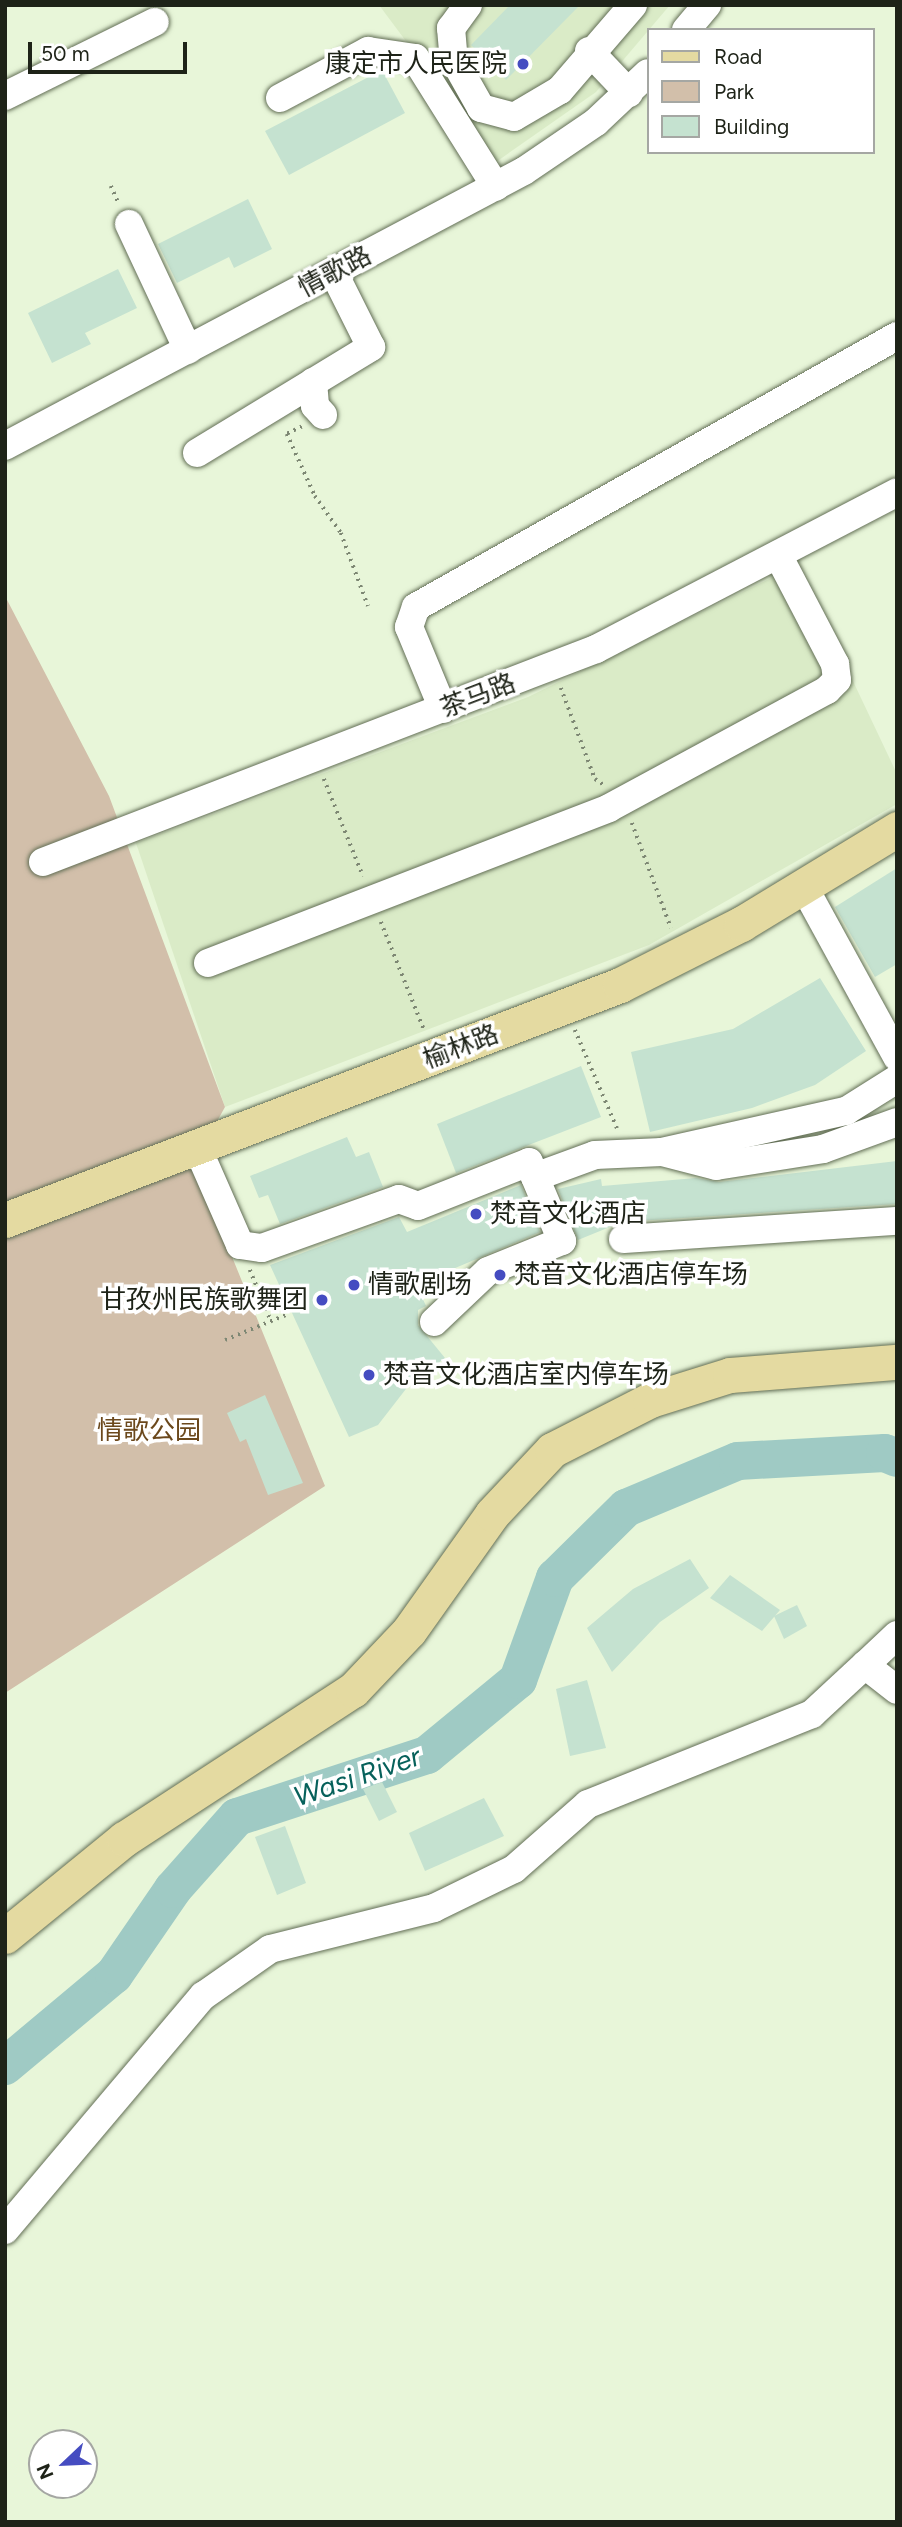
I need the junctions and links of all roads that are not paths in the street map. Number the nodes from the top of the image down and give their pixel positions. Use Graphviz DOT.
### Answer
graph roads {
  1 [pos="468,5"];
  2 [pos="634,5"];
  3 [pos="707,5"];
  4 [pos="155,22"];
  5 [pos="689,28"];
  6 [pos="589,51"];
  7 [pos="639,83"];
  8 [pos="5,96"];
  9 [pos="280,98"];
  10 [pos="496,187"];
  11 [pos="129,225"];
  12 [pos="334,273"];
  13 [pos="897,336"];
  14 [pos="188,350"];
  15 [pos="313,382"];
  16 [pos="323,415"];
  17 [pos="5,446"];
  18 [pos="197,453"];
  19 [pos="897,492"];
  20 [pos="778,555"];
  21 [pos="443,709"];
  22 [pos="897,829"];
  23 [pos="43,862"];
  24 [pos="804,887"];
  25 [pos="208,963"];
  26 [pos="897,1057"];
  27 [pos="897,1079"];
  28 [pos="897,1122"];
  29 [pos="197,1147"];
  30 [pos="662,1152"];
  31 [pos="535,1177"];
  32 [pos="5,1220"];
  33 [pos="897,1221"];
  34 [pos="624,1239"];
  35 [pos="434,1322"];
  36 [pos="897,1362"];
  37 [pos="893,1639"];
  38 [pos="864,1665"];
  39 [pos="897,1690"];
  40 [pos="5,1936"];
  41 [pos="5,2230"];
  1 -- 6 [label="street"];
  2 -- 6 [label="street"];
  3 -- 5 [label="street"];
  4 -- 8 [label="street"];
  6 -- 7 [label="street"];
  7 -- 10 [label="street, 情歌路"];
  9 -- 10 [label="street"];
  10 -- 12 [label="street, 情歌路"];
  11 -- 14 [label="street"];
  12 -- 14 [label="street, 情歌路"];
  12 -- 15 [label="street"];
  13 -- 21 [label="street"];
  14 -- 17 [label="street, 情歌路"];
  15 -- 16 [label="street"];
  15 -- 18 [label="street"];
  19 -- 20 [label="street, 茶马路"];
  20 -- 21 [label="street, 茶马路"];
  20 -- 25 [label="street"];
  21 -- 23 [label="street, 茶马路"];
  22 -- 24 [label="main road, 榆林路"];
  24 -- 26 [label="street"];
  24 -- 29 [label="main road, 榆林路"];
  27 -- 30 [label="street"];
  28 -- 30 [label="street"];
  29 -- 31 [label="street"];
  29 -- 32 [label="main road, 榆林路"];
  30 -- 31 [label="street"];
  31 -- 35 [label="street"];
  33 -- 34 [label="street"];
  36 -- 40 [label="main road"];
  37 -- 38 [label="street"];
  38 -- 39 [label="street"];
  38 -- 41 [label="street"];
}
